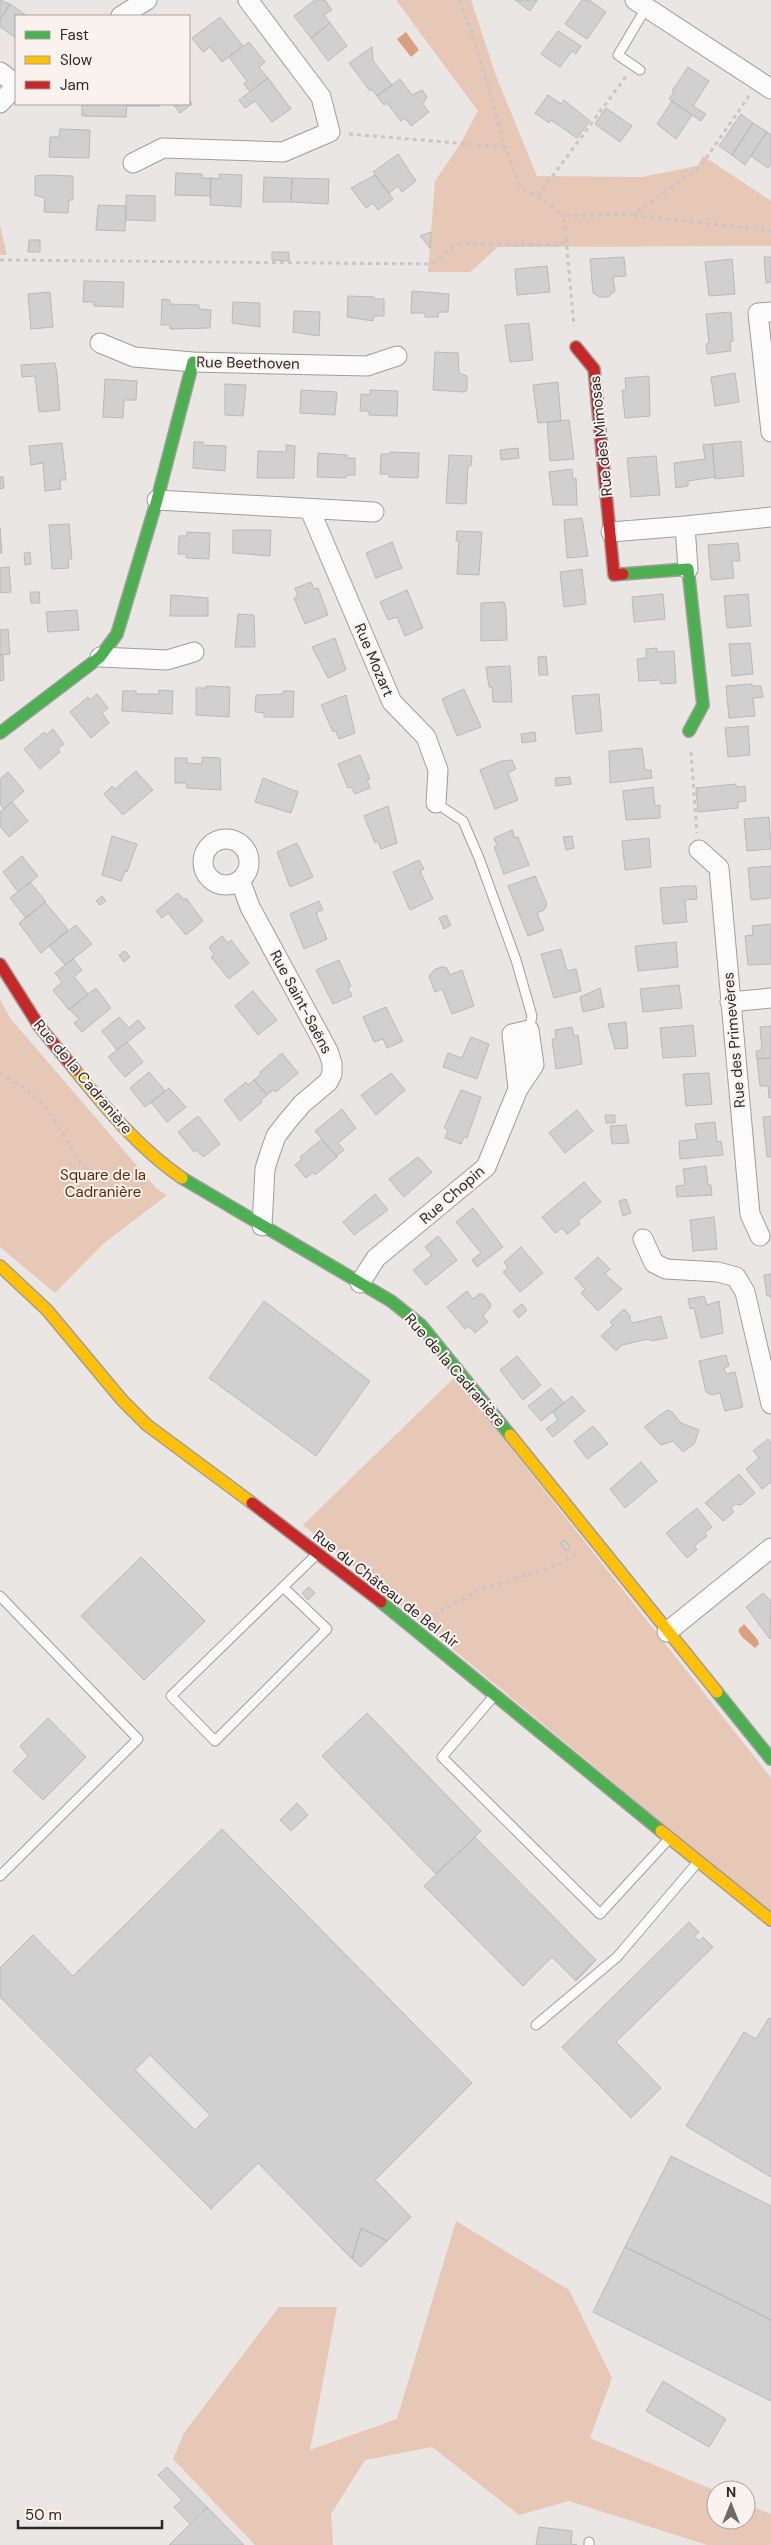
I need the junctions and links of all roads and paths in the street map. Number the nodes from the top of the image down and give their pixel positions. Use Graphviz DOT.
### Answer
graph roads {
  1 [pos="148,0"];
  2 [pos="248,0"];
  3 [pos="459,0"];
  4 [pos="644,3"];
  5 [pos="123,15"];
  6 [pos="637,68"];
  7 [pos="0,72"];
  8 [pos="15,84"];
  9 [pos="765,85"];
  10 [pos="15,86"];
  11 [pos="0,103"];
  12 [pos="330,132"];
  13 [pos="505,147"];
  14 [pos="133,163"];
  15 [pos="538,196"];
  16 [pos="634,214"];
  17 [pos="564,216"];
  18 [pos="771,231"];
  19 [pos="566,237"];
  20 [pos="0,260"];
  21 [pos="771,312"];
  22 [pos="100,343"];
  23 [pos="576,347"];
  24 [pos="397,356"];
  25 [pos="193,362"];
  26 [pos="771,432"];
  27 [pos="157,500"];
  28 [pos="310,510"];
  29 [pos="374,512"];
  30 [pos="771,517"];
  31 [pos="685,526"];
  32 [pos="611,532"];
  33 [pos="688,569"];
  34 [pos="194,652"];
  35 [pos="100,657"];
  36 [pos="689,731"];
  37 [pos="0,733"];
  38 [pos="436,803"];
  39 [pos="699,850"];
  40 [pos="240,880"];
  41 [pos="0,964"];
  42 [pos="771,998"];
  43 [pos="730,1002"];
  44 [pos="530,1030"];
  45 [pos="0,1073"];
  46 [pos="160,1163"];
  47 [pos="262,1226"];
  48 [pos="760,1236"];
  49 [pos="643,1239"];
  50 [pos="0,1266"];
  51 [pos="360,1283"];
  52 [pos="771,1404"];
  53 [pos="595,1542"];
  54 [pos="771,1548"];
  55 [pos="318,1554"];
  56 [pos="283,1588"];
  57 [pos="0,1596"];
  58 [pos="667,1632"];
  59 [pos="420,1634"];
  60 [pos="495,1695"];
  61 [pos="771,1759"];
  62 [pos="670,1838"];
  63 [pos="699,1861"];
  64 [pos="0,1876"];
  65 [pos="771,1920"];
  66 [pos="536,2025"];
  1 -- 5 [label="street"];
  2 -- 12 [label="street"];
  3 -- 13 [label="path"];
  4 -- 6 [label="lane"];
  4 -- 9 [label="street"];
  6 -- 15 [label="path"];
  7 -- 8 [label="street"];
  9 -- 16 [label="path"];
  10 -- 11 [label="street"];
  12 -- 13 [label="path"];
  12 -- 14 [label="street"];
  13 -- 15 [label="path"];
  15 -- 17 [label="path"];
  16 -- 17 [label="path"];
  16 -- 18 [label="path"];
  17 -- 19 [label="path"];
  19 -- 20 [label="path"];
  19 -- 23 [label="path"];
  21 -- 26 [label="street"];
  22 -- 25 [label="street, Rue Beethoven"];
  23 -- 32 [label="street, Rue des Mimosas"];
  24 -- 25 [label="street, Rue Beethoven"];
  25 -- 27 [label="street"];
  27 -- 28 [label="street"];
  27 -- 35 [label="street"];
  28 -- 29 [label="street"];
  28 -- 38 [label="street, Rue Mozart"];
  30 -- 31 [label="street"];
  31 -- 32 [label="street"];
  31 -- 33 [label="street"];
  32 -- 33 [label="street, Rue des Mimosas"];
  33 -- 36 [label="street"];
  34 -- 35 [label="street"];
  35 -- 37 [label="street"];
  36 -- 39 [label="path"];
  38 -- 44 [label="lane, Rue Chopin"];
  39 -- 43 [label="street, Rue des Primevères"];
  40 -- 47 [label="street, Rue Saint-Saëns"];
  41 -- 46 [label="street, Rue de la Cadranière"];
  42 -- 43 [label="street"];
  43 -- 48 [label="street, Rue des Primevères"];
  44 -- 51 [label="street, Rue Chopin"];
  45 -- 46 [label="path"];
  46 -- 47 [label="street, Rue de la Cadranière"];
  47 -- 51 [label="street, Rue de la Cadranière"];
  49 -- 52 [label="street"];
  50 -- 55 [label="street, Rue du Château de Bel Air"];
  51 -- 53 [label="street, Rue de la Cadranière"];
  53 -- 58 [label="street, Rue de la Cadranière"];
  53 -- 59 [label="path"];
  54 -- 58 [label="street"];
  55 -- 56 [label="lane"];
  55 -- 59 [label="street, Rue du Château de Bel Air"];
  56 -- 56 [label="lane"];
  57 -- 64 [label="lane"];
  58 -- 61 [label="street, Rue de la Cadranière"];
  59 -- 60 [label="street, Rue du Château de Bel Air"];
  60 -- 62 [label="street, Rue du Château de Bel Air"];
  60 -- 62 [label="lane"];
  62 -- 63 [label="street, Rue du Château de Bel Air"];
  63 -- 65 [label="street, Rue du Château de Bel Air"];
  63 -- 66 [label="lane"];
}
